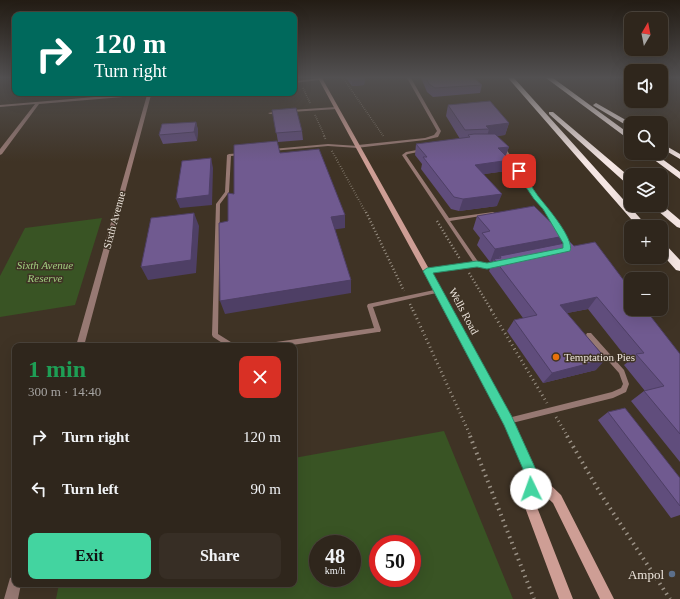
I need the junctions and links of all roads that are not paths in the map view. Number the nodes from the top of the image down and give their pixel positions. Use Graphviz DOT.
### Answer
graph roads {
  1 [pos="36,106"];
  2 [pos="146,106"];
  3 [pos="425,106"];
  4 [pos="536,106"];
  5 [pos="543,106"];
  6 [pos="587,106"];
  7 [pos="597,106"];
  8 [pos="336,108"];
  9 [pos="270,113"];
  10 [pos="624,122"];
  11 [pos="624,135"];
  12 [pos="501,144"];
  13 [pos="358,146"];
  14 [pos="429,149"];
  15 [pos="668,149"];
  16 [pos="267,151"];
  17 [pos="0,153"];
  18 [pos="244,154"];
  19 [pos="680,157"];
  20 [pos="658,160"];
  21 [pos="680,176"];
  22 [pos="624,177"];
  23 [pos="664,212"];
  24 [pos="493,213"];
  25 [pos="447,220"];
  26 [pos="638,220"];
  27 [pos="680,225"];
  28 [pos="560,251"];
  29 [pos="668,253"];
  30 [pos="501,263"];
  31 [pos="477,264"];
  32 [pos="680,266"];
  33 [pos="427,271"];
  34 [pos="439,291"];
  35 [pos="589,335"];
  36 [pos="81,343"];
  37 [pos="227,343"];
  38 [pos="289,343"];
  39 [pos="508,421"];
  40 [pos="533,476"];
  41 [pos="14,587"];
  42 [pos="11,599"];
  43 [pos="566,599"];
  44 [pos="608,599"];
  1 -- 17 [label="street"];
  2 -- 36 [label="street, Sixth Avenue"];
  3 -- 13 [label="street"];
  4 -- 26 [label="highway"];
  5 -- 22 [label="highway"];
  6 -- 11 [label="highway"];
  7 -- 10 [label="highway"];
  8 -- 9 [label="lane"];
  8 -- 13 [label="main road, Wells Road"];
  12 -- 28 [label="lane"];
  13 -- 16 [label="lane"];
  13 -- 33 [label="main road, Wells Road"];
  14 -- 25 [label="lane"];
  15 -- 19 [label="highway"];
  18 -- 37 [label="lane"];
  20 -- 21 [label="highway"];
  23 -- 27 [label="highway"];
  24 -- 25 [label="lane"];
  25 -- 31 [label="lane"];
  29 -- 32 [label="highway"];
  30 -- 31 [label="lane"];
  31 -- 33 [label="lane"];
  33 -- 34 [label="main road, Wells Road"];
  34 -- 38 [label="lane"];
  34 -- 39 [label="main road, Wells Road"];
  35 -- 39 [label="lane"];
  39 -- 40 [label="main road, Wells Road"];
  40 -- 43 [label="main road"];
  40 -- 44 [label="main road, Wells Road"];
  41 -- 42 [label="street"];
}
